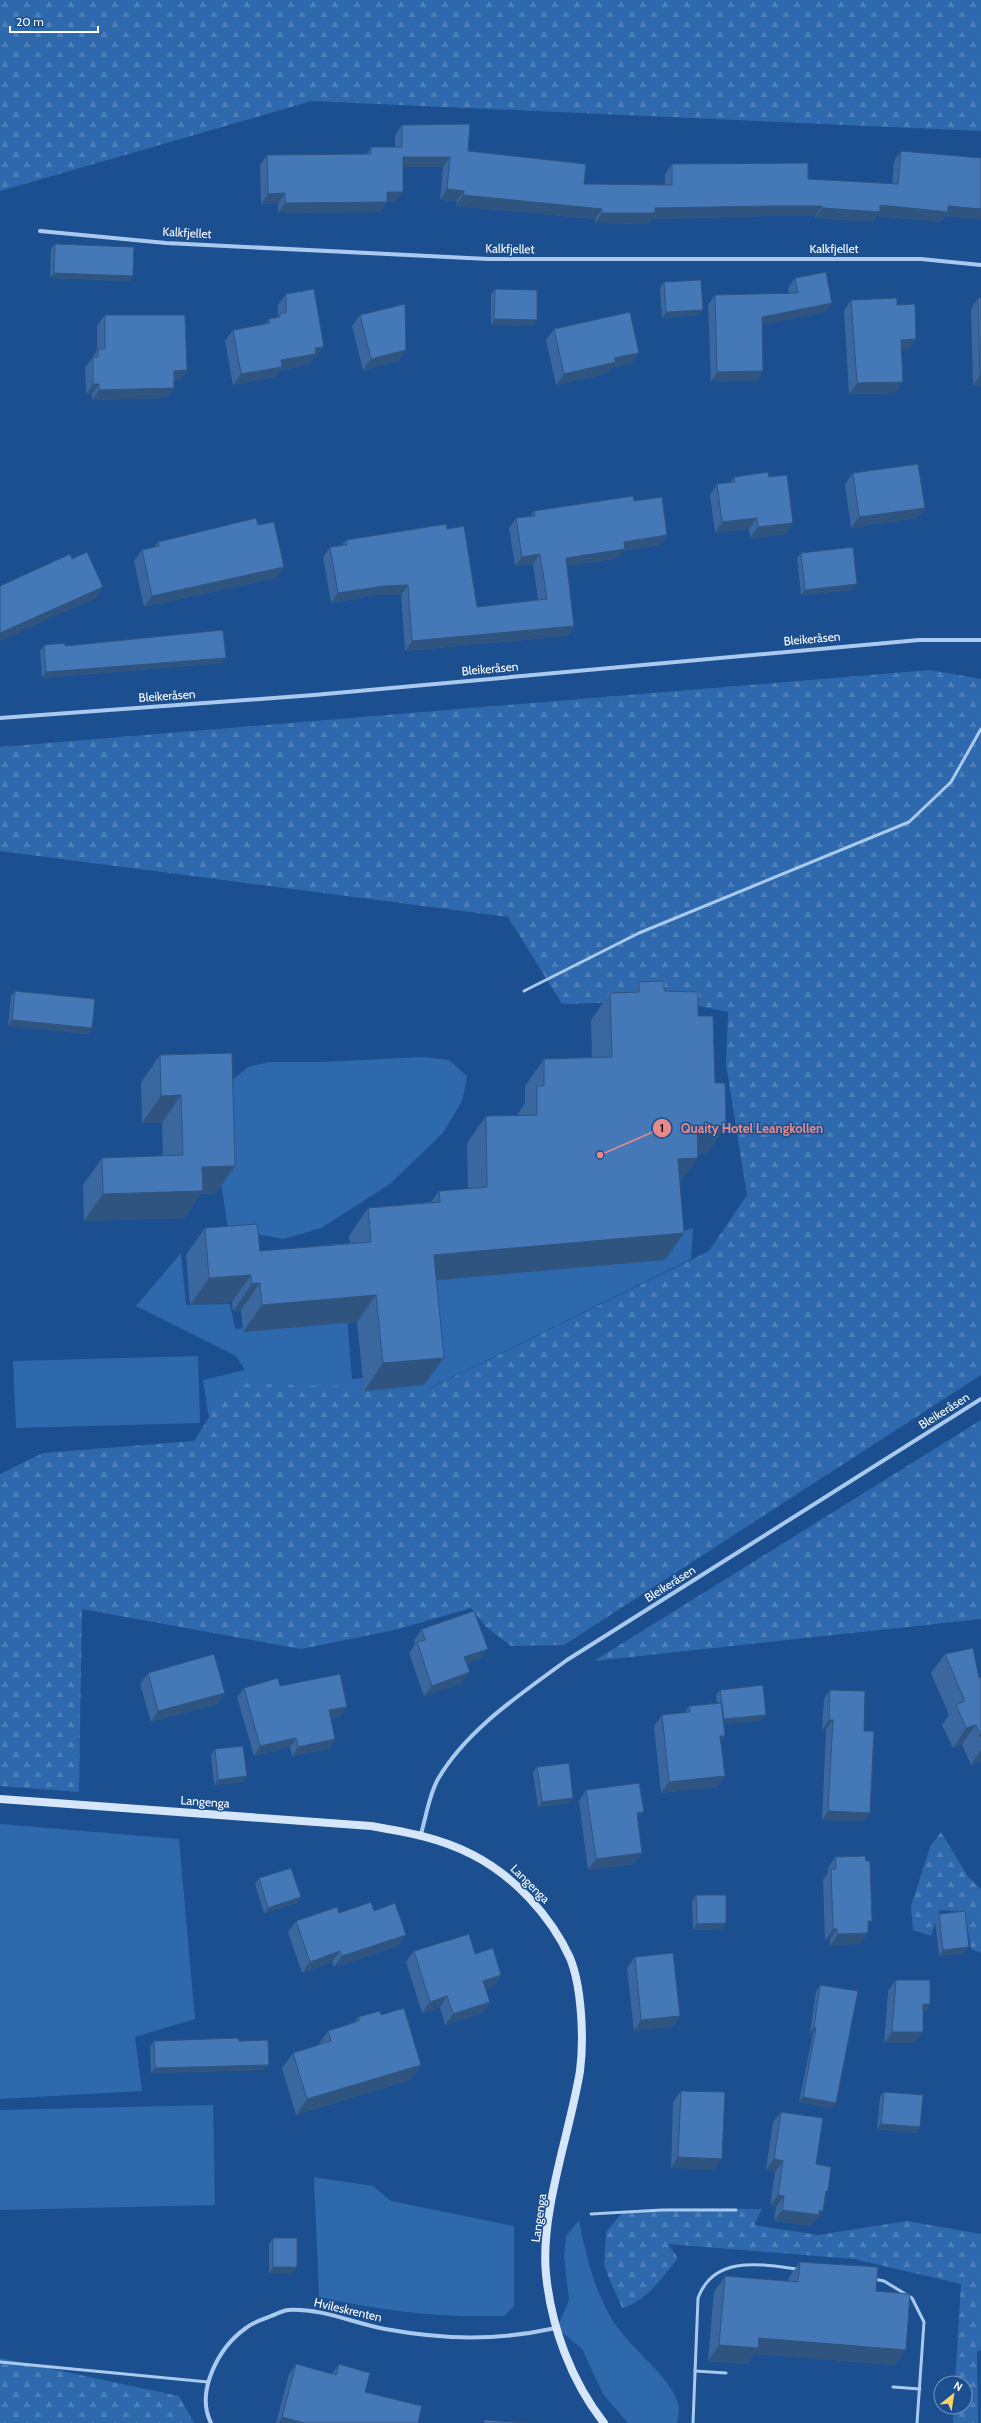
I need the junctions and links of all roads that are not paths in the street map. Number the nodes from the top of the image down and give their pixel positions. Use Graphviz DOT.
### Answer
graph roads {
  1 [pos="40,231"];
  2 [pos="981,265"];
  3 [pos="981,640"];
  4 [pos="0,718"];
  5 [pos="981,729"];
  6 [pos="524,991"];
  7 [pos="981,1399"];
  8 [pos="0,1799"];
  9 [pos="421,1834"];
  10 [pos="736,2210"];
  11 [pos="591,2214"];
  12 [pos="801,2270"];
  13 [pos="869,2279"];
  14 [pos="557,2328"];
  15 [pos="0,2362"];
  16 [pos="695,2371"];
  17 [pos="726,2373"];
  18 [pos="208,2382"];
  19 [pos="892,2387"];
  20 [pos="920,2389"];
  21 [pos="211,2423"];
  22 [pos="604,2423"];
  23 [pos="693,2423"];
  24 [pos="917,2423"];
  1 -- 2 [label="street, Kalkfjellet"];
  3 -- 4 [label="street, Bleikeråsen"];
  5 -- 6 [label="lane"];
  7 -- 9 [label="street, Bleikeråsen"];
  8 -- 9 [label="main road, Langenga"];
  9 -- 14 [label="main road, Langenga"];
  10 -- 11 [label="lane"];
  12 -- 16 [label="lane"];
  13 -- 20 [label="lane"];
  14 -- 18 [label="street, Hvileskrenten"];
  14 -- 22 [label="main road, Langenga"];
  15 -- 18 [label="lane"];
  16 -- 17 [label="lane"];
  16 -- 23 [label="lane"];
  18 -- 21 [label="street, Hvileskrenten"];
  19 -- 20 [label="lane"];
  20 -- 24 [label="lane"];
}
